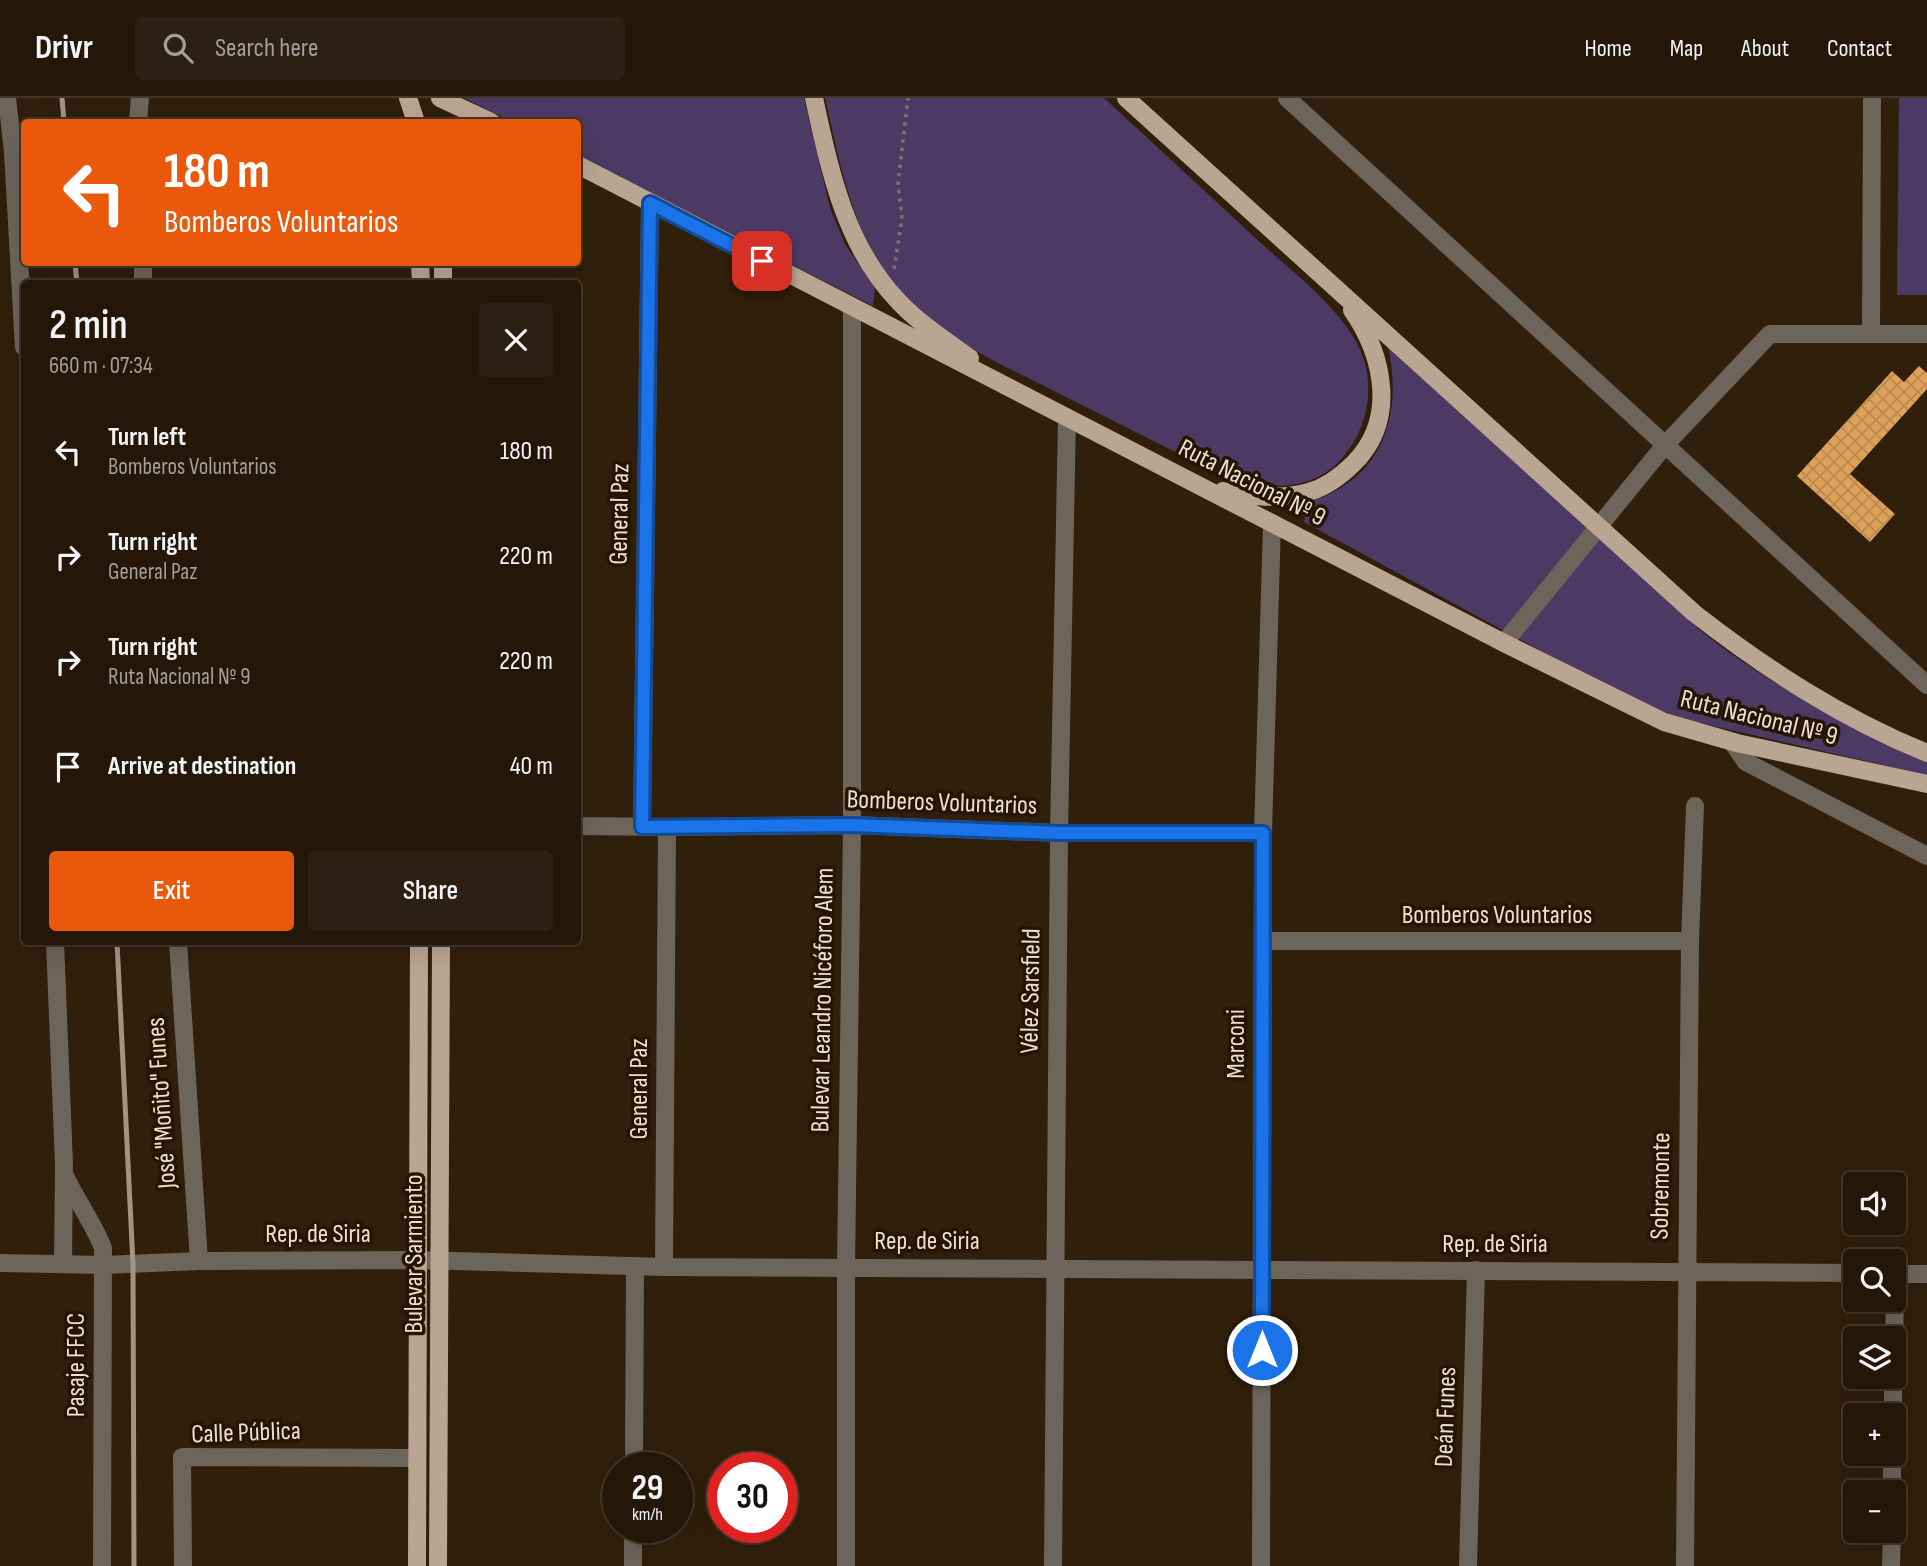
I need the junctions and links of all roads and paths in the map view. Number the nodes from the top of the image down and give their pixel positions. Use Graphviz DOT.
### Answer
graph roads {
  1 [pos="7,98"];
  2 [pos="140,98"];
  3 [pos="408,98"];
  4 [pos="440,98"];
  5 [pos="814,98"];
  6 [pos="908,98"];
  7 [pos="1126,98"];
  8 [pos="1287,98"];
  9 [pos="1872,98"];
  10 [pos="138,119"];
  11 [pos="415,119"];
  12 [pos="485,119"];
  13 [pos="581,167"];
  14 [pos="650,203"];
  15 [pos="1330,282"];
  16 [pos="888,289"];
  17 [pos="21,294"];
  18 [pos="852,308"];
  19 [pos="1871,334"];
  20 [pos="1927,334"];
  21 [pos="1027,398"];
  22 [pos="1067,418"];
  23 [pos="1665,445"];
  24 [pos="1203,487"];
  25 [pos="1272,523"];
  26 [pos="1599,525"];
  27 [pos="1504,643"];
  28 [pos="1927,685"];
  29 [pos="1732,742"];
  30 [pos="1927,752"];
  31 [pos="1927,784"];
  32 [pos="1695,806"];
  33 [pos="852,825"];
  34 [pos="581,826"];
  35 [pos="642,827"];
  36 [pos="667,827"];
  37 [pos="1059,833"];
  38 [pos="1263,833"];
  39 [pos="1927,856"];
  40 [pos="1263,941"];
  41 [pos="1690,941"];
  42 [pos="55,945"];
  43 [pos="178,945"];
  44 [pos="419,945"];
  45 [pos="441,945"];
  46 [pos="64,1174"];
  47 [pos="418,1260"];
  48 [pos="199,1261"];
  49 [pos="440,1261"];
  50 [pos="0,1263"];
  51 [pos="64,1264"];
  52 [pos="103,1265"];
  53 [pos="635,1266"];
  54 [pos="664,1267"];
  55 [pos="846,1268"];
  56 [pos="1054,1268"];
  57 [pos="1262,1270"];
  58 [pos="1476,1270"];
  59 [pos="1687,1272"];
  60 [pos="1843,1273"];
  61 [pos="1906,1274"];
  62 [pos="1927,1274"];
  63 [pos="634,1452"];
  64 [pos="418,1458"];
  65 [pos="633,1543"];
  66 [pos="1892,1543"];
  67 [pos="102,1566"];
  68 [pos="183,1566"];
  69 [pos="417,1566"];
  70 [pos="438,1566"];
  71 [pos="633,1566"];
  72 [pos="846,1566"];
  73 [pos="1053,1566"];
  74 [pos="1261,1566"];
  75 [pos="1468,1566"];
  76 [pos="1685,1566"];
  77 [pos="1891,1566"];
  1 -- 17 [label="street"];
  2 -- 10 [label="street"];
  3 -- 11 [label="main road"];
  4 -- 12 [label="main road"];
  5 -- 16 [label="main road"];
  6 -- 16 [label="path"];
  7 -- 15 [label="main road, Ruta Nacional Nº 9"];
  8 -- 23 [label="street"];
  9 -- 19 [label="street"];
  13 -- 14 [label="main road, Ruta Nacional Nº 9"];
  14 -- 18 [label="main road, Ruta Nacional Nº 9"];
  14 -- 35 [label="street, General Paz"];
  15 -- 24 [label="main road"];
  15 -- 26 [label="main road, Ruta Nacional Nº 9"];
  16 -- 21 [label="main road"];
  18 -- 21 [label="main road, Ruta Nacional Nº 9"];
  18 -- 33 [label="street, Bulevar Leandro Nicéforo Alem"];
  19 -- 20 [label="street"];
  19 -- 23 [label="street"];
  21 -- 22 [label="main road, Ruta Nacional Nº 9"];
  22 -- 24 [label="main road, Ruta Nacional Nº 9"];
  22 -- 37 [label="street, Vélez Sarsfield"];
  23 -- 26 [label="street"];
  23 -- 28 [label="street"];
  24 -- 25 [label="main road, Ruta Nacional Nº 9"];
  25 -- 27 [label="main road, Ruta Nacional Nº 9"];
  25 -- 38 [label="street, Marconi"];
  26 -- 27 [label="street"];
  26 -- 30 [label="main road, Ruta Nacional Nº 9"];
  27 -- 29 [label="main road, Ruta Nacional Nº 9"];
  29 -- 31 [label="main road, Ruta Nacional Nº 9"];
  29 -- 39 [label="street"];
  32 -- 41 [label="street, Sobremonte"];
  33 -- 36 [label="street, Bomberos Voluntarios"];
  33 -- 37 [label="street, Bomberos Voluntarios"];
  33 -- 55 [label="street, Bulevar Leandro Nicéforo Alem"];
  34 -- 35 [label="street, Bomberos Voluntarios"];
  35 -- 36 [label="street, Bomberos Voluntarios"];
  36 -- 54 [label="street, General Paz"];
  37 -- 38 [label="street, Bomberos Voluntarios"];
  37 -- 56 [label="street, Vélez Sarsfield"];
  38 -- 40 [label="street, Marconi"];
  40 -- 41 [label="street, Bomberos Voluntarios"];
  40 -- 57 [label="street, Marconi"];
  41 -- 59 [label="street, Sobremonte"];
  42 -- 46 [label="street, Pasaje FFCC"];
  43 -- 48 [label="street, José \"Moñito\" Funes"];
  44 -- 47 [label="main road, Bulevar Sarmiento"];
  45 -- 49 [label="main road, Bulevar Sarmiento"];
  46 -- 51 [label="street, Pasaje FFCC"];
  46 -- 52 [label="street, Pasaje FFCC"];
  47 -- 48 [label="street, Rep. de Siria"];
  47 -- 49 [label="street, Rep. de Siria"];
  47 -- 64 [label="main road, Bulevar Sarmiento"];
  48 -- 52 [label="street, Rep. de Siria"];
  49 -- 53 [label="street, Rep. de Siria"];
  49 -- 70 [label="main road, Bulevar Sarmiento"];
  50 -- 51 [label="street, Rep. de Siria"];
  51 -- 52 [label="street, Rep. de Siria"];
  52 -- 67 [label="street, Pasaje FFCC"];
  53 -- 54 [label="street, Rep. de Siria"];
  53 -- 63 [label="street"];
  54 -- 55 [label="street, Rep. de Siria"];
  55 -- 56 [label="street, Rep. de Siria"];
  55 -- 72 [label="street, Bulevar Leandro Nicéforo Alem"];
  56 -- 57 [label="street, Rep. de Siria"];
  56 -- 73 [label="street, Vélez Sarsfield"];
  57 -- 58 [label="street, Rep. de Siria"];
  57 -- 74 [label="street, Marconi"];
  58 -- 59 [label="street, Rep. de Siria"];
  58 -- 75 [label="street, Deán Funes"];
  59 -- 60 [label="street, Rep. de Siria"];
  59 -- 76 [label="street, Sobremonte"];
  61 -- 62 [label="street"];
  64 -- 68 [label="street, Calle Pública"];
  64 -- 69 [label="main road, Bulevar Sarmiento"];
  65 -- 71 [label="street"];
  66 -- 77 [label="street"];
}
